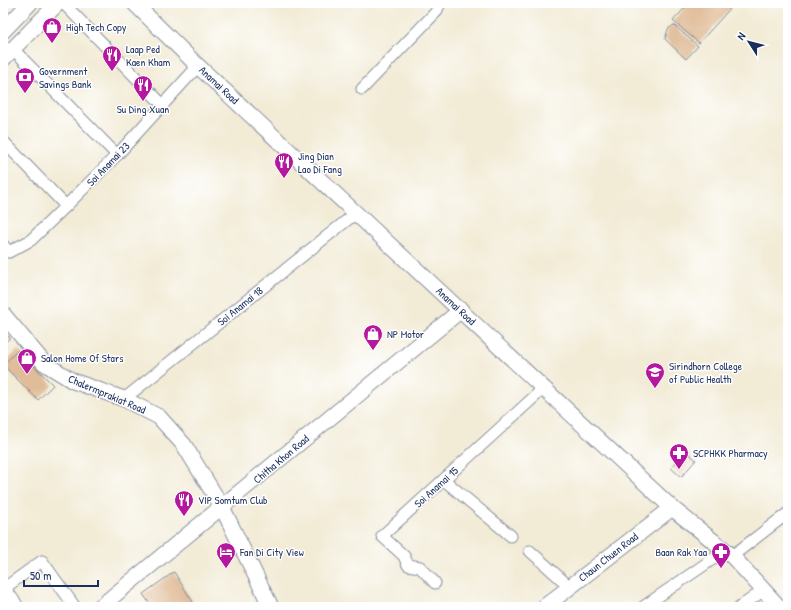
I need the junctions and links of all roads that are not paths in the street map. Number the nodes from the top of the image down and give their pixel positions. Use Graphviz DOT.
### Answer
graph roads {
  1 [pos="30,3"];
  2 [pos="58,3"];
  3 [pos="62,3"];
  4 [pos="134,3"];
  5 [pos="440,3"];
  6 [pos="3,31"];
  7 [pos="8,54"];
  8 [pos="198,66"];
  9 [pos="362,89"];
  10 [pos="163,105"];
  11 [pos="3,141"];
  12 [pos="117,155"];
  13 [pos="66,206"];
  14 [pos="356,213"];
  15 [pos="6,249"];
  16 [pos="461,310"];
  17 [pos="3,314"];
  18 [pos="544,388"];
  19 [pos="124,399"];
  20 [pos="444,480"];
  21 [pos="222,507"];
  22 [pos="672,508"];
  23 [pos="788,513"];
  24 [pos="511,536"];
  25 [pos="530,551"];
  26 [pos="729,553"];
  27 [pos="435,583"];
  28 [pos="570,587"];
  29 [pos="3,589"];
  30 [pos="764,590"];
  31 [pos="16,607"];
  32 [pos="75,607"];
  33 [pos="100,607"];
  34 [pos="271,607"];
  35 [pos="544,607"];
  36 [pos="644,607"];
  37 [pos="740,607"];
  38 [pos="780,607"];
  1 -- 6 [label="street"];
  2 -- 7 [label="street"];
  3 -- 10 [label="street"];
  4 -- 8 [label="street, Anamai Road"];
  5 -- 9 [label="street"];
  7 -- 12 [label="street"];
  8 -- 10 [label="street, Soi Anamai 23"];
  8 -- 14 [label="street, Anamai Road"];
  10 -- 12 [label="street, Soi Anamai 23"];
  11 -- 13 [label="street"];
  12 -- 13 [label="street, Soi Anamai 23"];
  13 -- 15 [label="street, Soi Anamai 23"];
  14 -- 16 [label="street, Anamai Road"];
  14 -- 19 [label="street, Soi Anamai 18"];
  16 -- 18 [label="street, Anamai Road"];
  16 -- 21 [label="street, Chitha Khon Road"];
  17 -- 19 [label="street, Chalermprakiat Road"];
  18 -- 20 [label="street, Soi Anamai 15"];
  18 -- 22 [label="street, Anamai Road"];
  19 -- 21 [label="street, Chalermprakiat Road"];
  20 -- 24 [label="street"];
  20 -- 27 [label="street, Soi Anamai 15"];
  21 -- 33 [label="street, Chitha Khon Road"];
  21 -- 34 [label="street, Chalermprakiat Road"];
  22 -- 26 [label="street, Anamai Road"];
  22 -- 28 [label="street, Chaun Chuen Road"];
  23 -- 26 [label="street"];
  25 -- 28 [label="street"];
  26 -- 30 [label="street, Anamai Road"];
  26 -- 36 [label="street"];
  28 -- 35 [label="street, Chaun Chuen Road"];
  29 -- 31 [label="street"];
  29 -- 32 [label="street"];
  30 -- 37 [label="street"];
  30 -- 38 [label="street, Anamai Road"];
}
